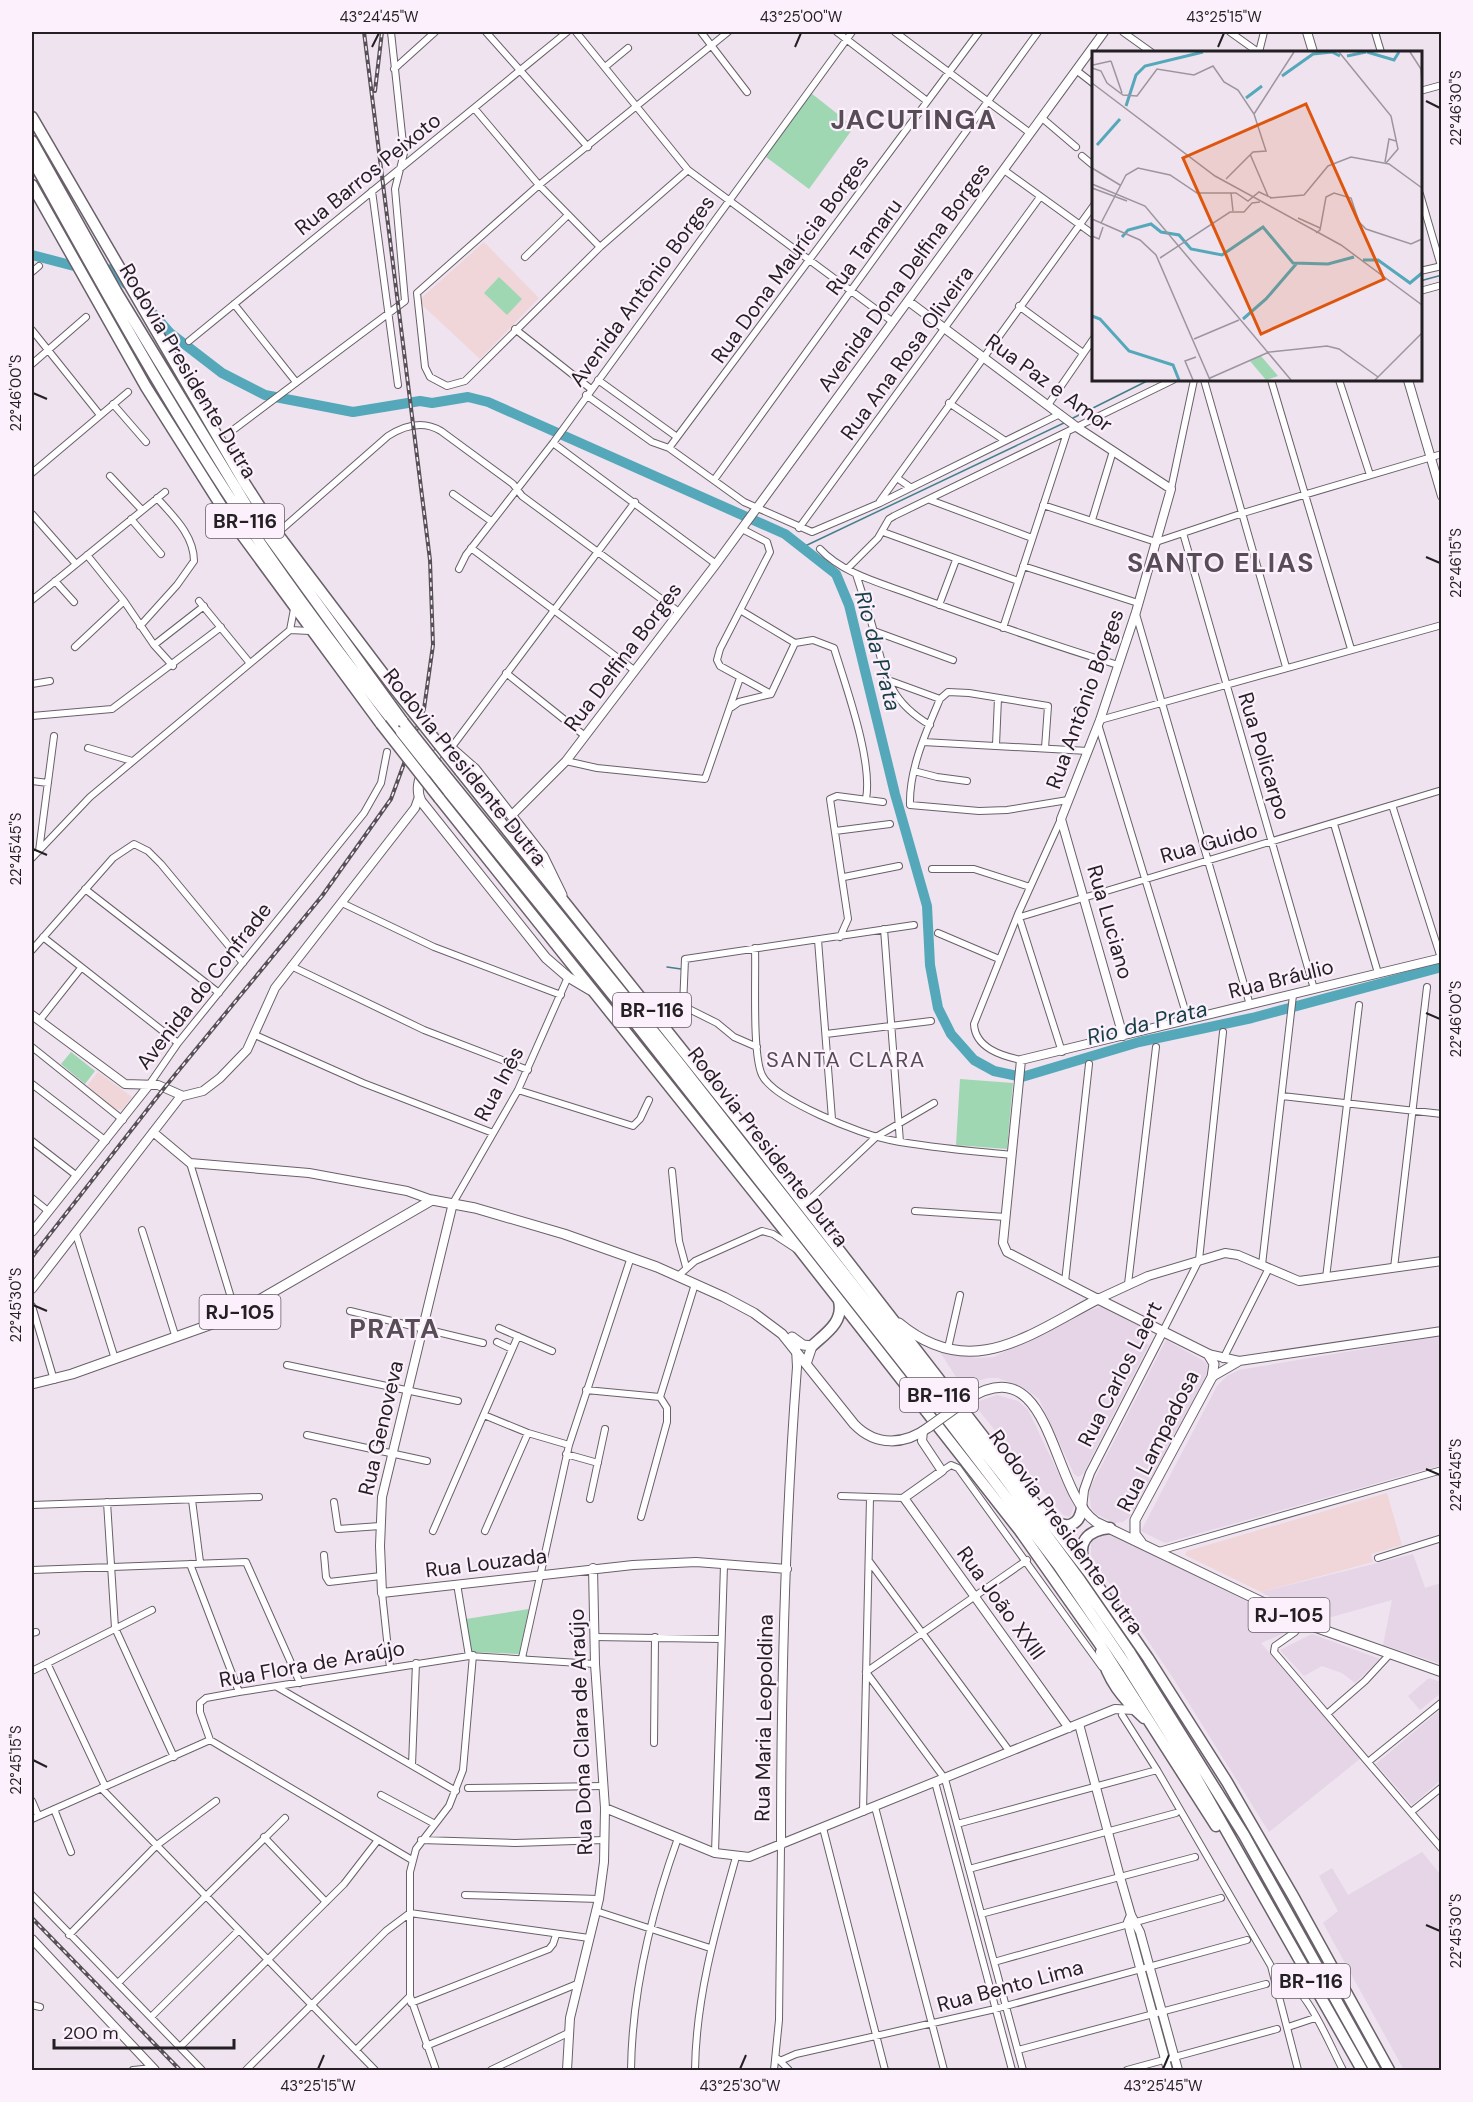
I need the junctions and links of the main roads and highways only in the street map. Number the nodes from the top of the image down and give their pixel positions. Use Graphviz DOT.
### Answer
graph roads {
  1 [pos="32,117"];
  2 [pos="32,141"];
  3 [pos="32,159"];
  4 [pos="32,185"];
  5 [pos="88,250"];
  6 [pos="264,513"];
  7 [pos="374,661"];
  8 [pos="434,768"];
  9 [pos="568,907"];
  10 [pos="595,993"];
  11 [pos="838,1300"];
  12 [pos="884,1309"];
  13 [pos="754,1313"];
  14 [pos="812,1346"];
  15 [pos="807,1361"];
  16 [pos="32,1384"];
  17 [pos="1040,1507"];
  18 [pos="1083,1508"];
  19 [pos="1135,1520"];
  20 [pos="1110,1528"];
  21 [pos="1143,1544"];
  22 [pos="1089,1574"];
  23 [pos="1099,1643"];
  24 [pos="1442,1672"];
  25 [pos="1152,1725"];
  26 [pos="1260,1891"];
  27 [pos="1362,2070"];
  28 [pos="1375,2070"];
  29 [pos="1389,2070"];
  1 -- 6 [label="highway, BR-116"];
  2 -- 5 [label="highway, Rodovia Presidente Dutra / BR-116"];
  3 -- 5 [label="highway, Rodovia Presidente Dutra / BR-116"];
  4 -- 10 [label="highway, BR-116, bridge"];
  5 -- 8 [label="highway, Rodovia Presidente Dutra / BR-116, bridge"];
  6 -- 7 [label="highway, BR-116"];
  6 -- 7 [label="highway"];
  7 -- 9 [label="highway, BR-116, bridge"];
  8 -- 26 [label="highway, Rodovia Presidente Dutra / BR-116"];
  8 -- 28 [label="highway, Rodovia Presidente Dutra / BR-116"];
  9 -- 10 [label="main road"];
  9 -- 12 [label="highway, BR-116"];
  10 -- 11 [label="highway, BR-116"];
  11 -- 14 [label="highway"];
  11 -- 23 [label="highway, BR-116"];
  12 -- 17 [label="highway, BR-116"];
  12 -- 19 [label="main road, Rua Lampadosa"];
  13 -- 14 [label="main road, RJ-105"];
  13 -- 15 [label="main road, RJ-105"];
  13 -- 16 [label="main road, RJ-105"];
  14 -- 15 [label="main road"];
  15 -- 18 [label="main road, RJ-105, bridge"];
  17 -- 18 [label="highway"];
  17 -- 22 [label="highway, BR-116"];
  18 -- 20 [label="main road, RJ-105"];
  19 -- 20 [label="main road"];
  19 -- 21 [label="main road, Rua Lampadosa"];
  20 -- 21 [label="main road, RJ-105"];
  20 -- 22 [label="highway"];
  21 -- 24 [label="main road, RJ-105"];
  22 -- 29 [label="highway, BR-116"];
  23 -- 25 [label="highway, BR-116"];
  23 -- 25 [label="highway"];
  25 -- 26 [label="highway, BR-116"];
  26 -- 27 [label="highway, Rodovia Presidente Dutra / BR-116"];
}
